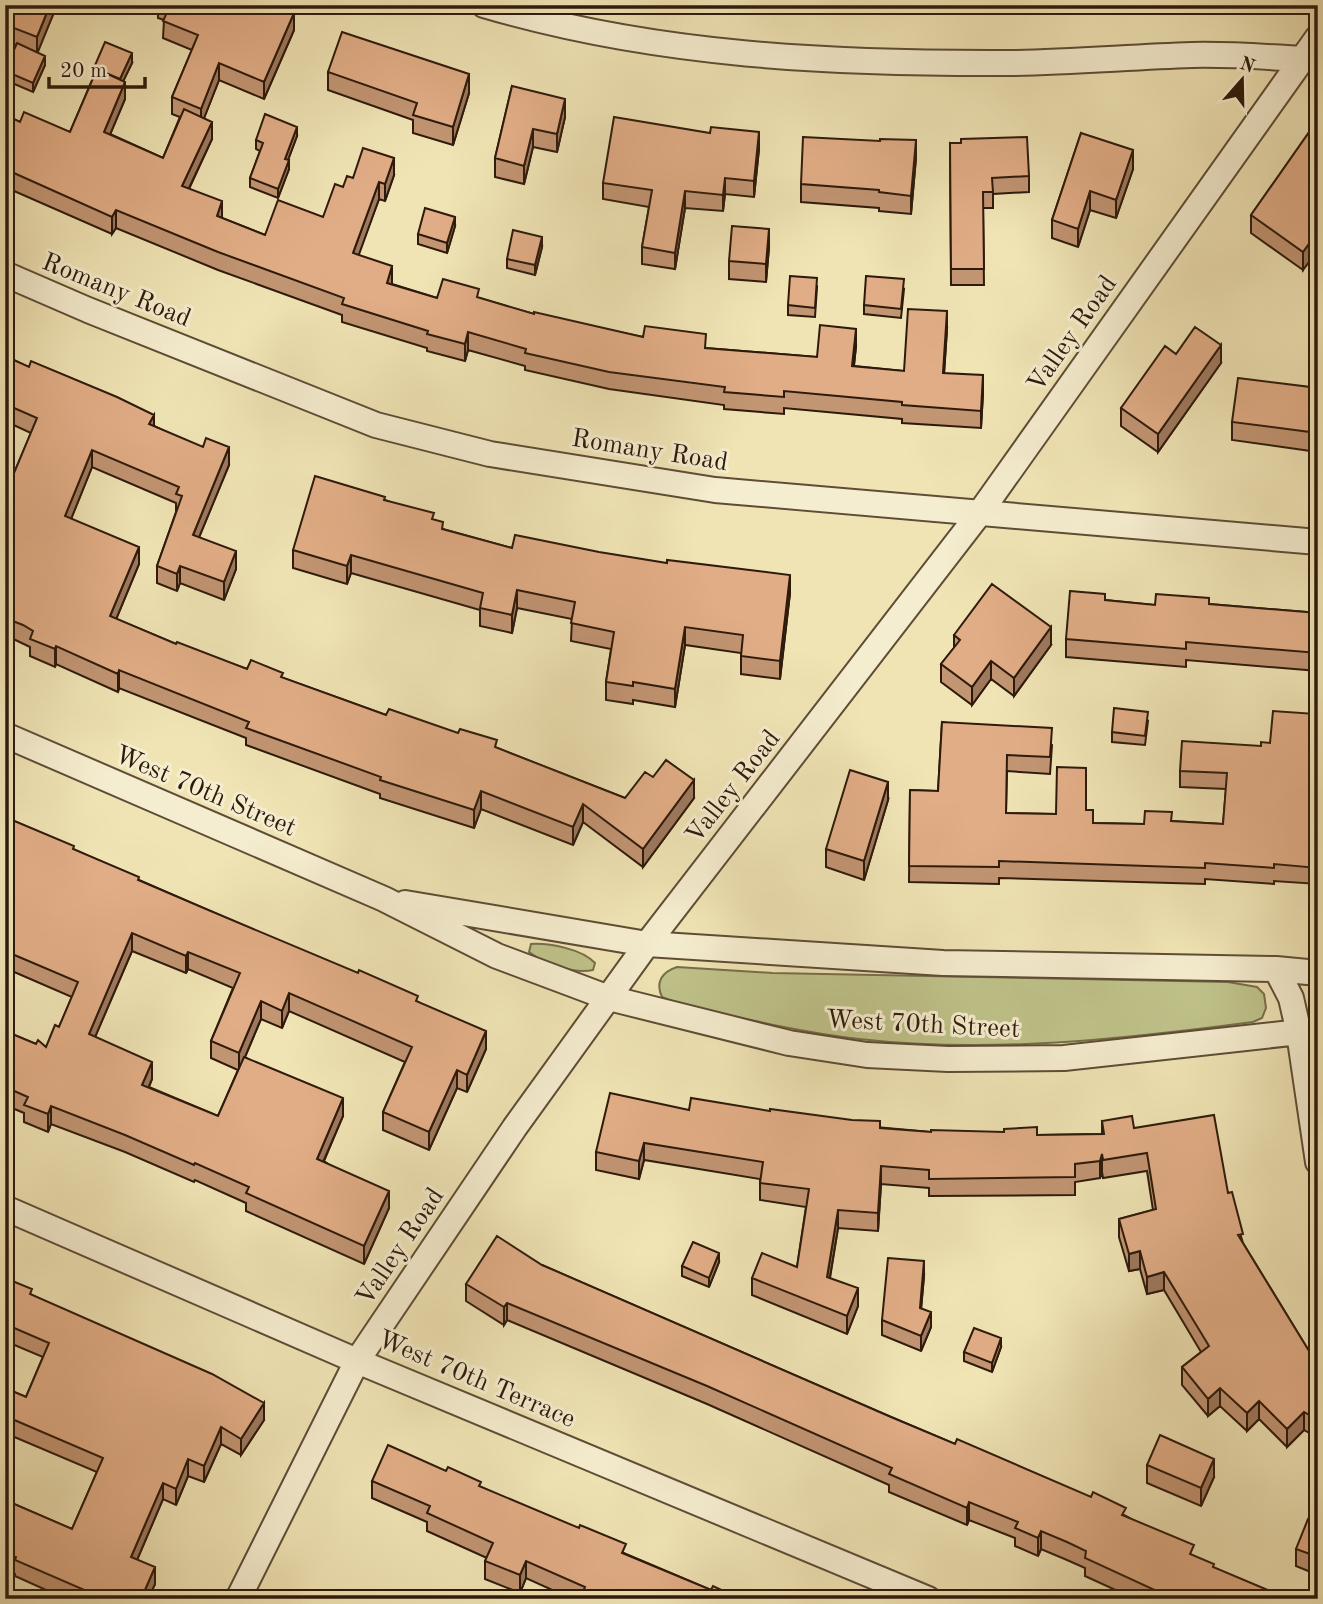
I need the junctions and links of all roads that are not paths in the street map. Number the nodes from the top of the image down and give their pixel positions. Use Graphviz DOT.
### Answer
graph roads {
  1 [pos="484,5"];
  2 [pos="1318,37"];
  3 [pos="1310,59"];
  4 [pos="5,274"];
  5 [pos="979,514"];
  6 [pos="1318,542"];
  7 [pos="5,735"];
  8 [pos="384,899"];
  9 [pos="648,944"];
  10 [pos="1276,969"];
  11 [pos="1318,973"];
  12 [pos="609,998"];
  13 [pos="1308,1032"];
  14 [pos="1318,1162"];
  15 [pos="5,1208"];
  16 [pos="357,1361"];
  17 [pos="238,1599"];
  18 [pos="928,1599"];
  1 -- 3 [label="street"];
  2 -- 3 [label="street, Valley Road"];
  3 -- 5 [label="street, Valley Road"];
  4 -- 5 [label="street, Romany Road"];
  5 -- 6 [label="street, Romany Road"];
  5 -- 9 [label="street, Valley Road"];
  7 -- 8 [label="street, West 70th Street"];
  8 -- 9 [label="street, West 70th Street"];
  8 -- 12 [label="street, West 70th Street"];
  9 -- 10 [label="street, West 70th Street"];
  9 -- 12 [label="street, Valley Road"];
  10 -- 11 [label="street, West 70th Street"];
  10 -- 13 [label="street"];
  12 -- 13 [label="street, West 70th Street"];
  12 -- 16 [label="street, Valley Road"];
  13 -- 14 [label="street"];
  15 -- 16 [label="street, West 70th Terrace"];
  16 -- 17 [label="street, Valley Road"];
  16 -- 18 [label="street, West 70th Terrace"];
}
